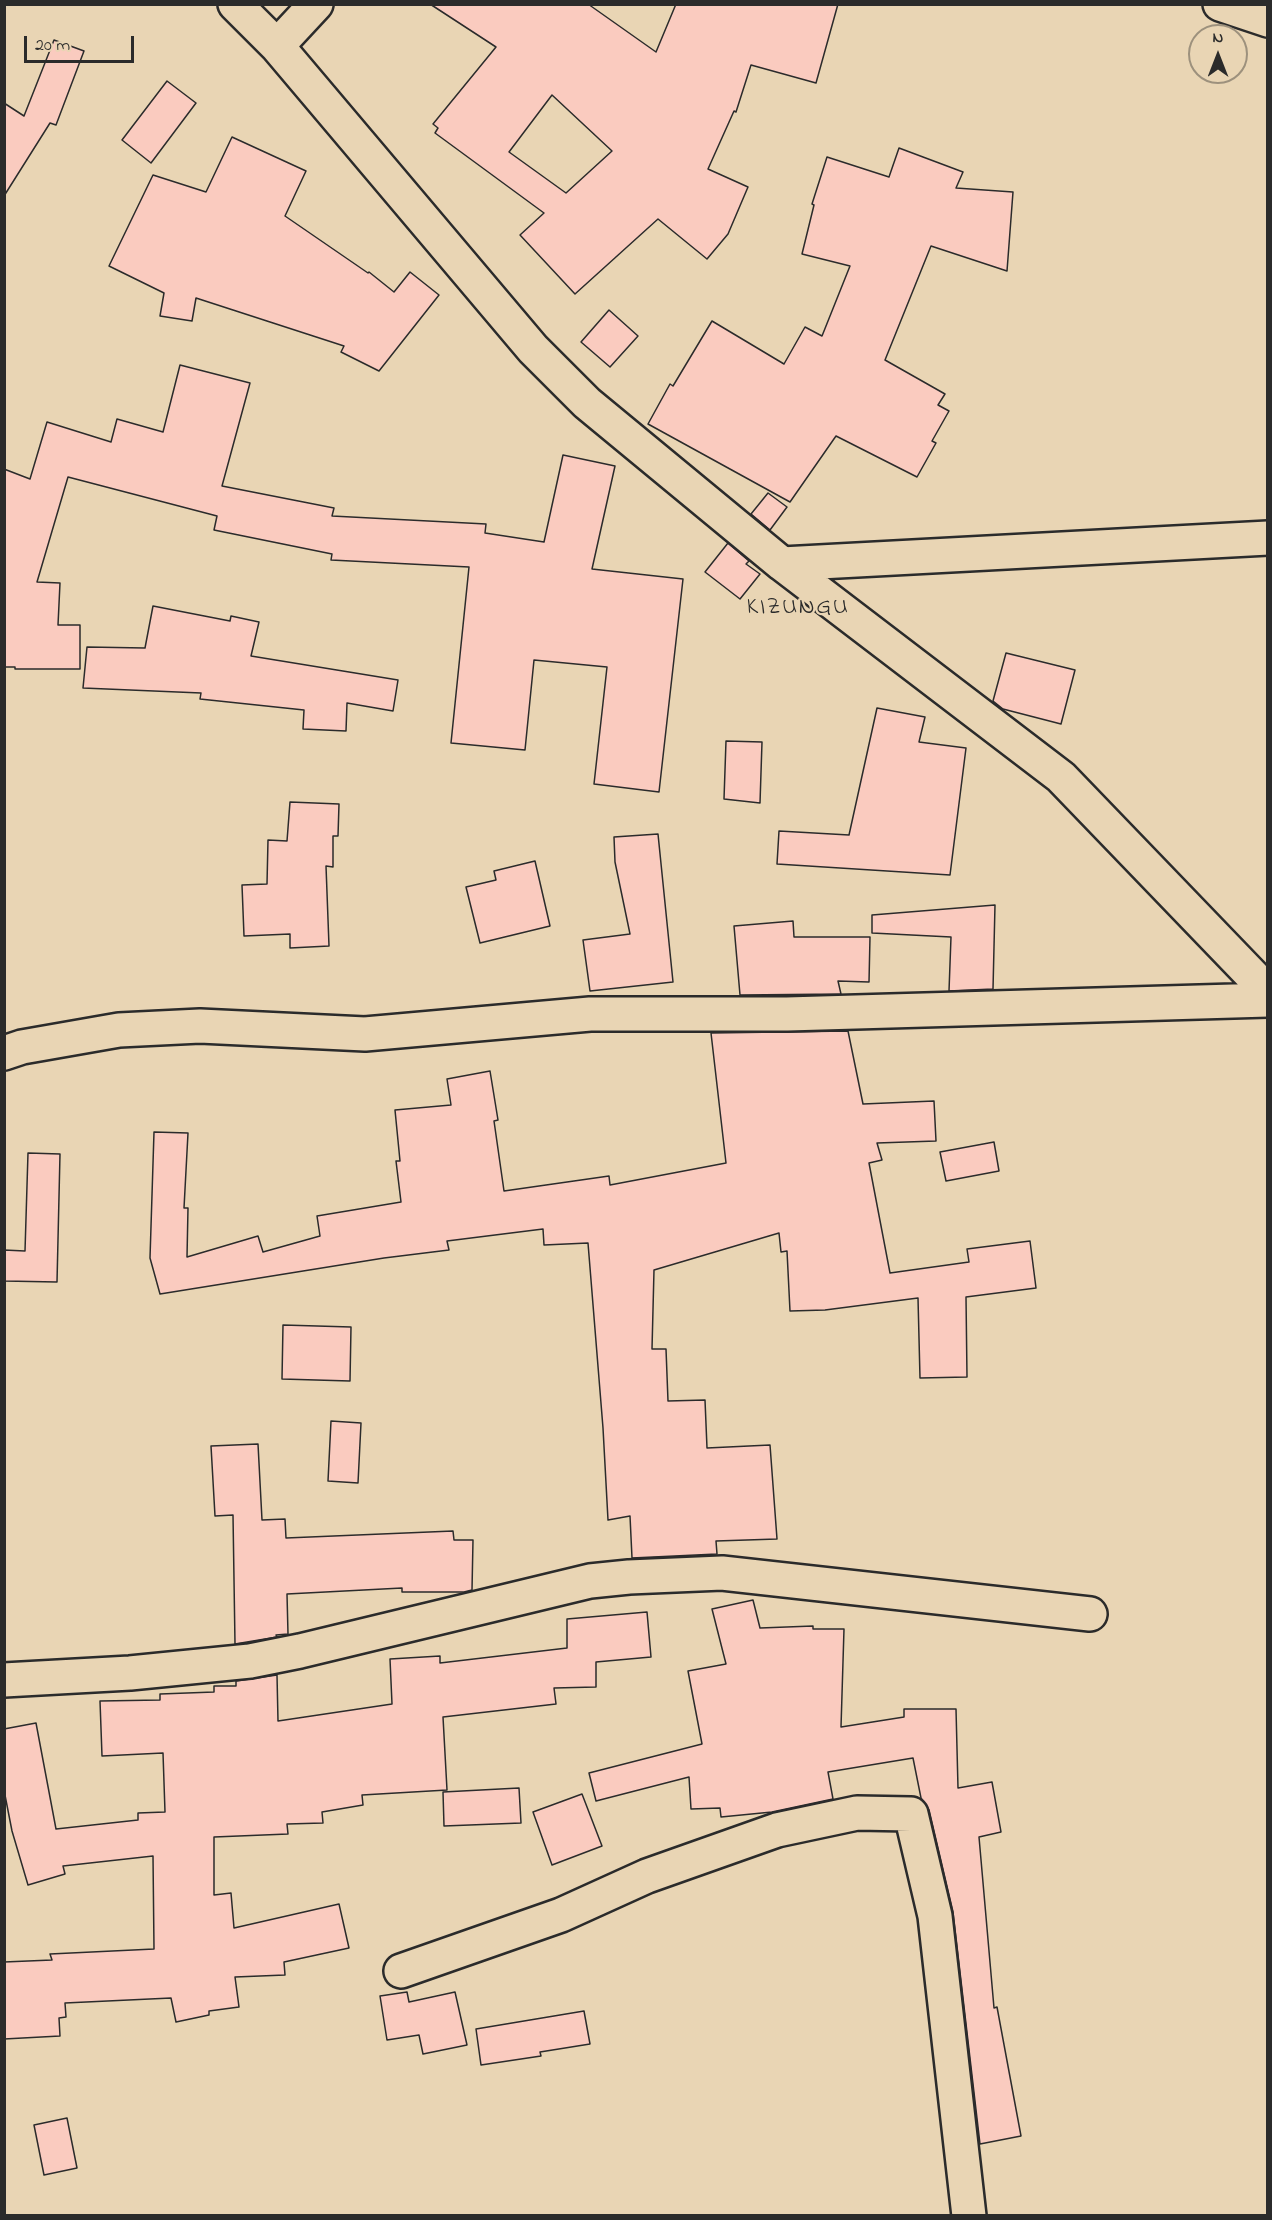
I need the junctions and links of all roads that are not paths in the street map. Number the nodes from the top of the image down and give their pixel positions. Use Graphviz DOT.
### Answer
graph roads {
  1 [pos="235,4"];
  2 [pos="316,4"];
  3 [pos="1220,4"];
  4 [pos="1268,20"];
  5 [pos="277,46"];
  6 [pos="1268,538"];
  7 [pos="782,564"];
  8 [pos="1268,992"];
  9 [pos="1268,1000"];
  10 [pos="4,1053"];
  11 [pos="1090,1614"];
  12 [pos="4,1680"];
  13 [pos="401,1971"];
  14 [pos="969,2216"];
  1 -- 5 [label="street"];
  2 -- 5 [label="street"];
  3 -- 4 [label="street"];
  5 -- 7 [label="street"];
  6 -- 7 [label="street"];
  7 -- 8 [label="street"];
  9 -- 10 [label="street"];
  11 -- 12 [label="street"];
  13 -- 14 [label="street"];
}
